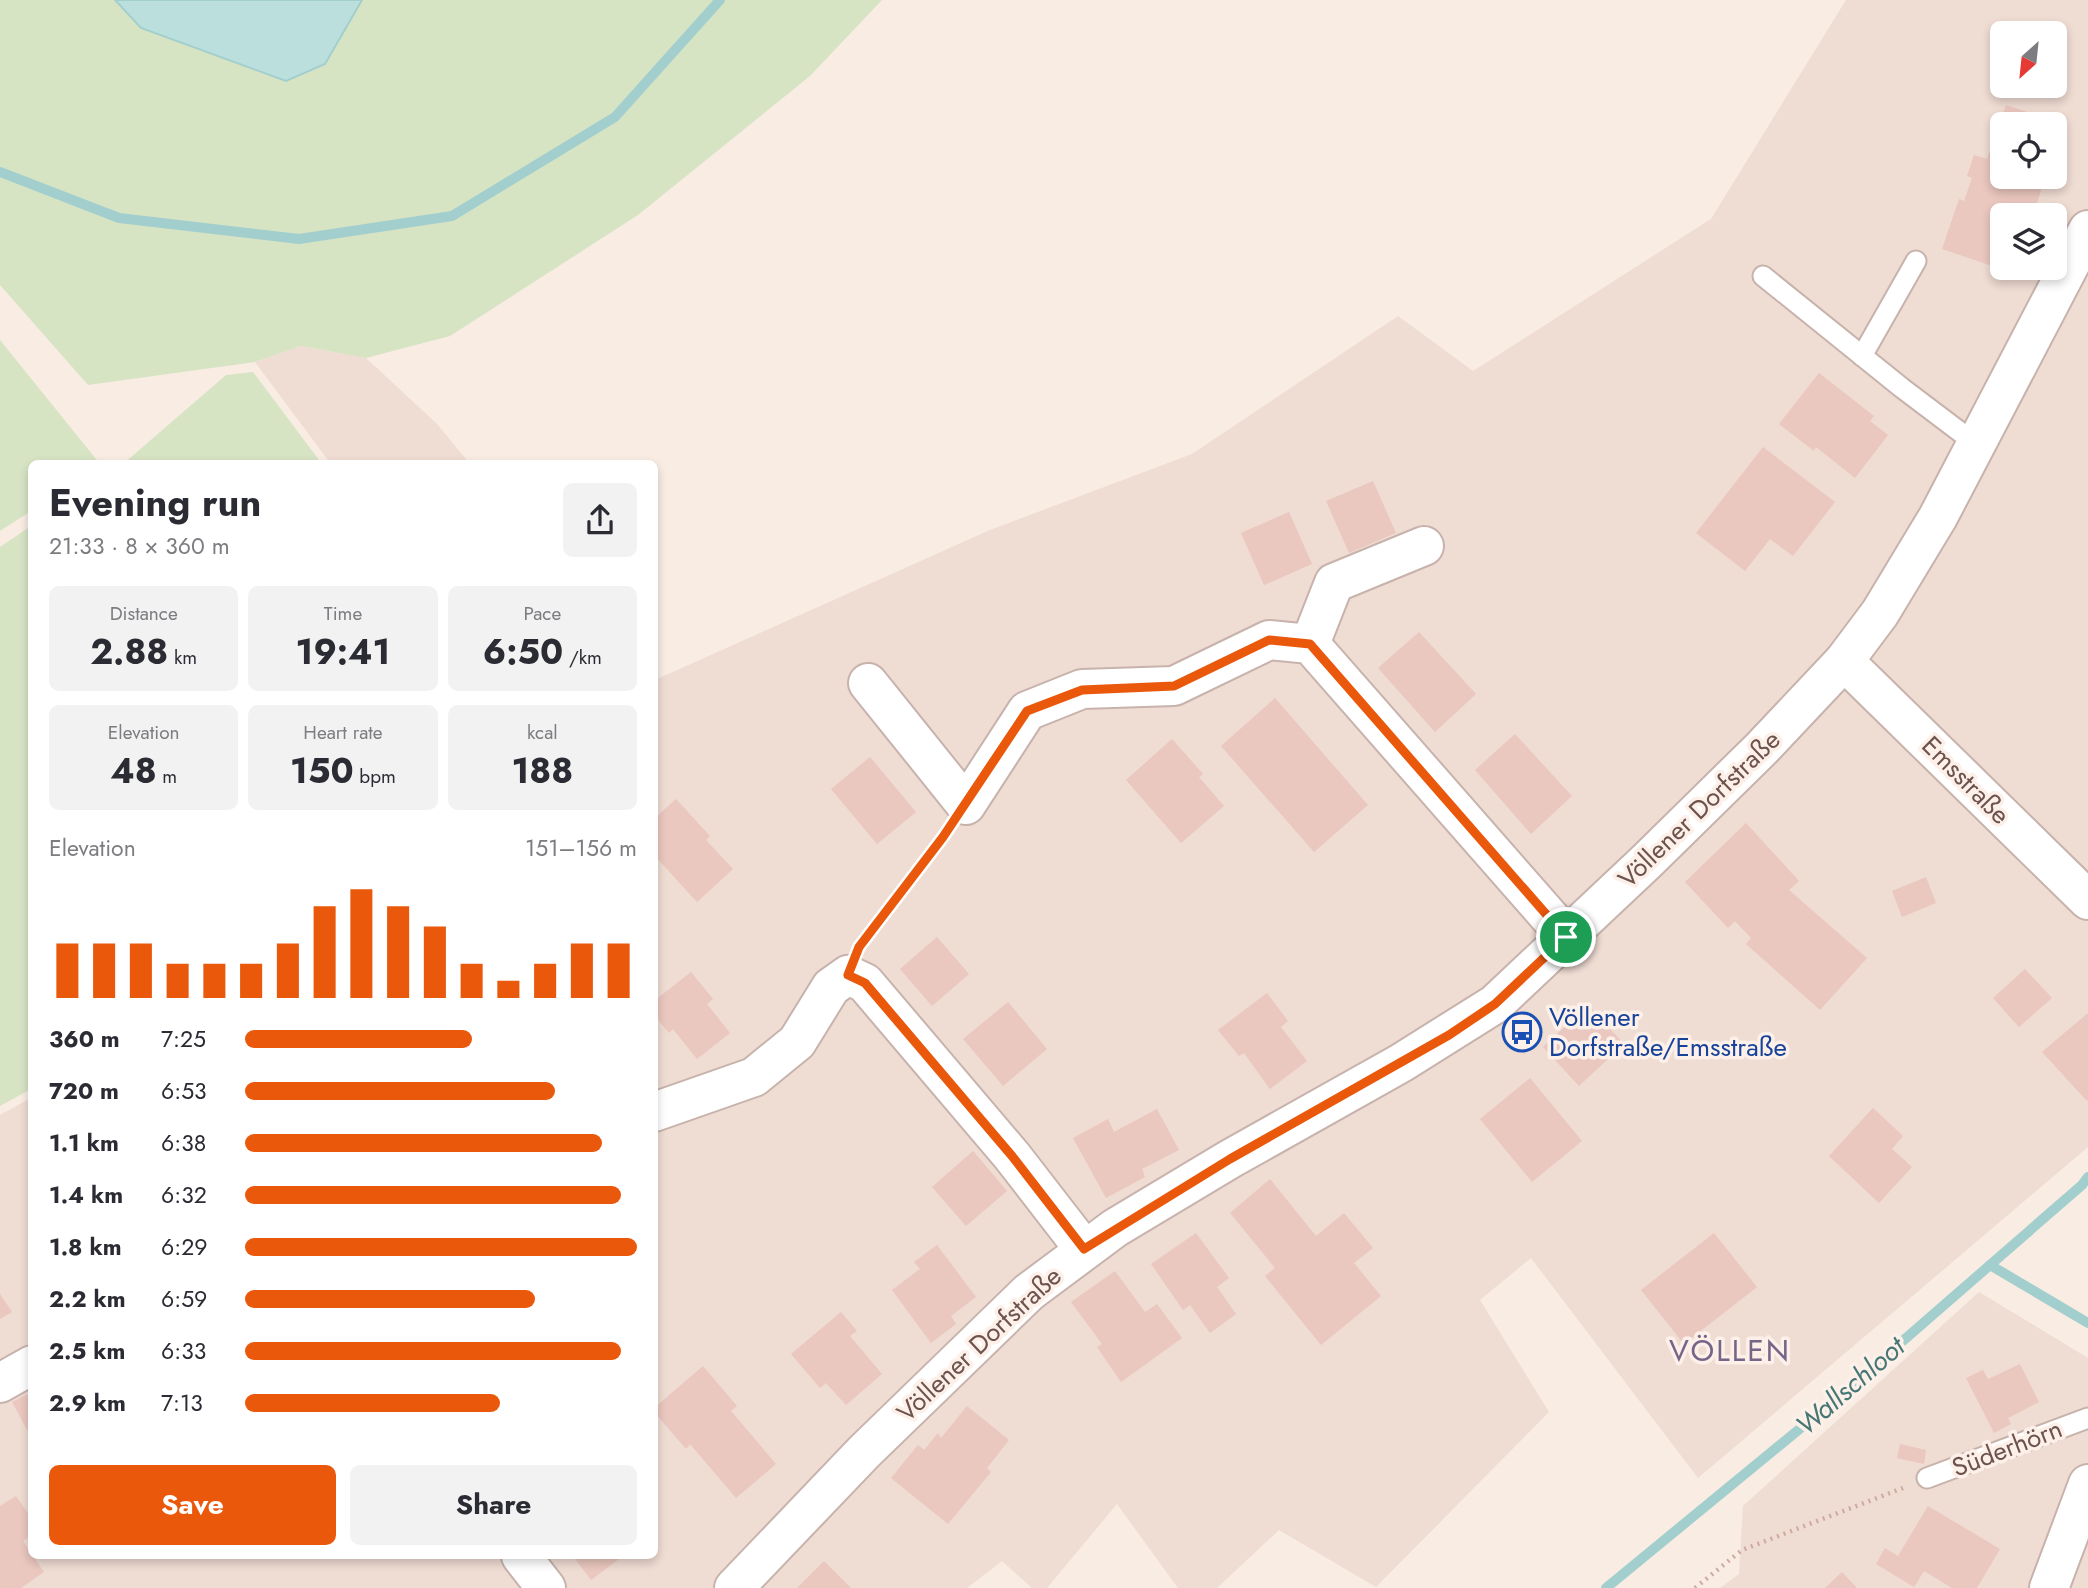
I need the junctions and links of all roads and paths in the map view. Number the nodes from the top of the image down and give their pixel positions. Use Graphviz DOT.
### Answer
graph roads {
  1 [pos="2088,230"];
  2 [pos="1916,261"];
  3 [pos="1763,276"];
  4 [pos="1862,356"];
  5 [pos="1976,444"];
  6 [pos="1424,545"];
  7 [pos="1310,644"];
  8 [pos="1844,661"];
  9 [pos="868,683"];
  10 [pos="966,805"];
  11 [pos="2088,900"];
  12 [pos="1566,937"];
  13 [pos="848,975"];
  14 [pos="658,1111"];
  15 [pos="1084,1249"];
  16 [pos="28,1367"];
  17 [pos="0,1383"];
  18 [pos="2088,1418"];
  19 [pos="1927,1478"];
  20 [pos="2088,1484"];
  21 [pos="524,1559"];
  22 [pos="546,1588"];
  23 [pos="734,1588"];
  24 [pos="1695,1588"];
  25 [pos="2049,1588"];
  1 -- 5 [label="street, Völlener Dorfstraße"];
  2 -- 4 [label="lane"];
  3 -- 4 [label="lane"];
  4 -- 5 [label="lane"];
  5 -- 8 [label="street, Völlener Dorfstraße"];
  6 -- 7 [label="street"];
  7 -- 10 [label="street"];
  7 -- 12 [label="street"];
  8 -- 11 [label="street, Emsstraße"];
  8 -- 12 [label="street, Völlener Dorfstraße"];
  9 -- 10 [label="street"];
  10 -- 13 [label="path"];
  12 -- 15 [label="street, Völlener Dorfstraße"];
  13 -- 14 [label="street"];
  13 -- 15 [label="street"];
  15 -- 23 [label="street, Völlener Dorfstraße"];
  16 -- 17 [label="street"];
  18 -- 19 [label="lane, Süderhörn"];
  19 -- 24 [label="path"];
  20 -- 25 [label="street"];
  21 -- 22 [label="street"];
}
